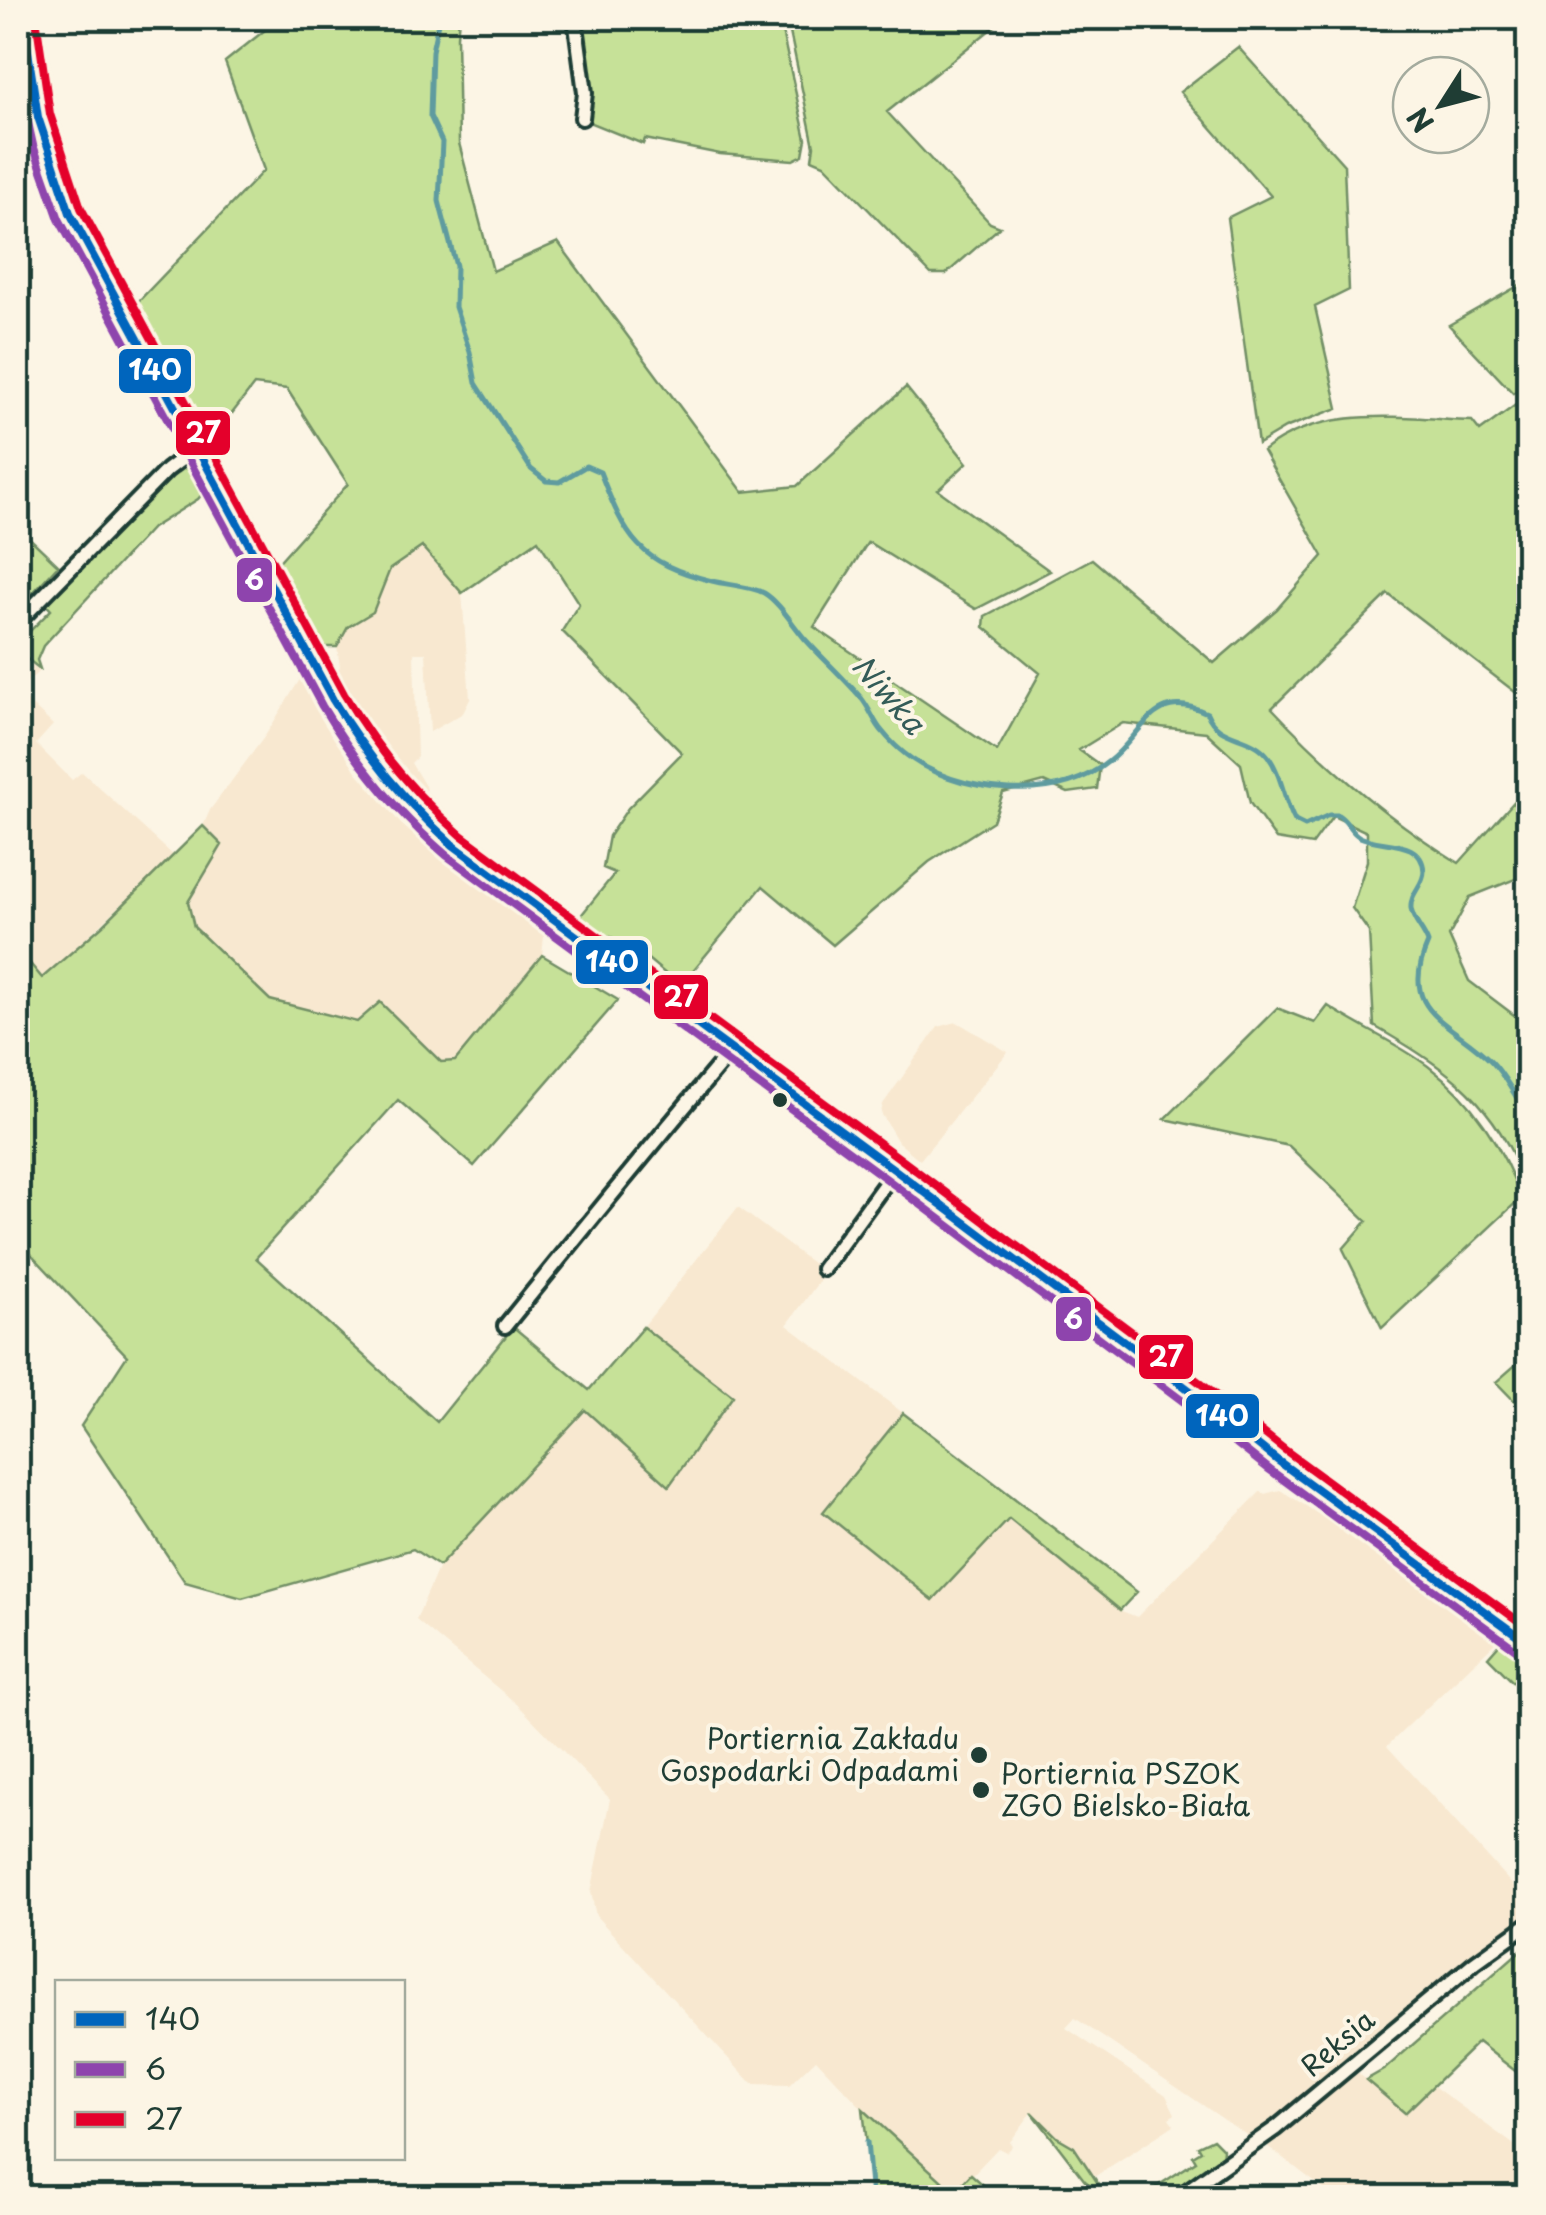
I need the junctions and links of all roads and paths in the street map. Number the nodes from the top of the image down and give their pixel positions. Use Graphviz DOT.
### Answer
graph roads {
  1 [pos="23,18"];
  2 [pos="575,18"];
  3 [pos="582,118"];
  4 [pos="196,448"];
  5 [pos="18,622"];
  6 [pos="732,1050"];
  7 [pos="894,1170"];
  8 [pos="823,1270"];
  9 [pos="505,1326"];
  10 [pos="1528,1642"];
  11 [pos="1528,1924"];
  12 [pos="1177,2198"];
  1 -- 4 [label="main road"];
  2 -- 3 [label="street"];
  4 -- 5 [label="street"];
  4 -- 6 [label="main road"];
  6 -- 7 [label="main road"];
  6 -- 9 [label="street"];
  7 -- 8 [label="street"];
  7 -- 10 [label="main road"];
  11 -- 12 [label="street, Reksia"];
}
